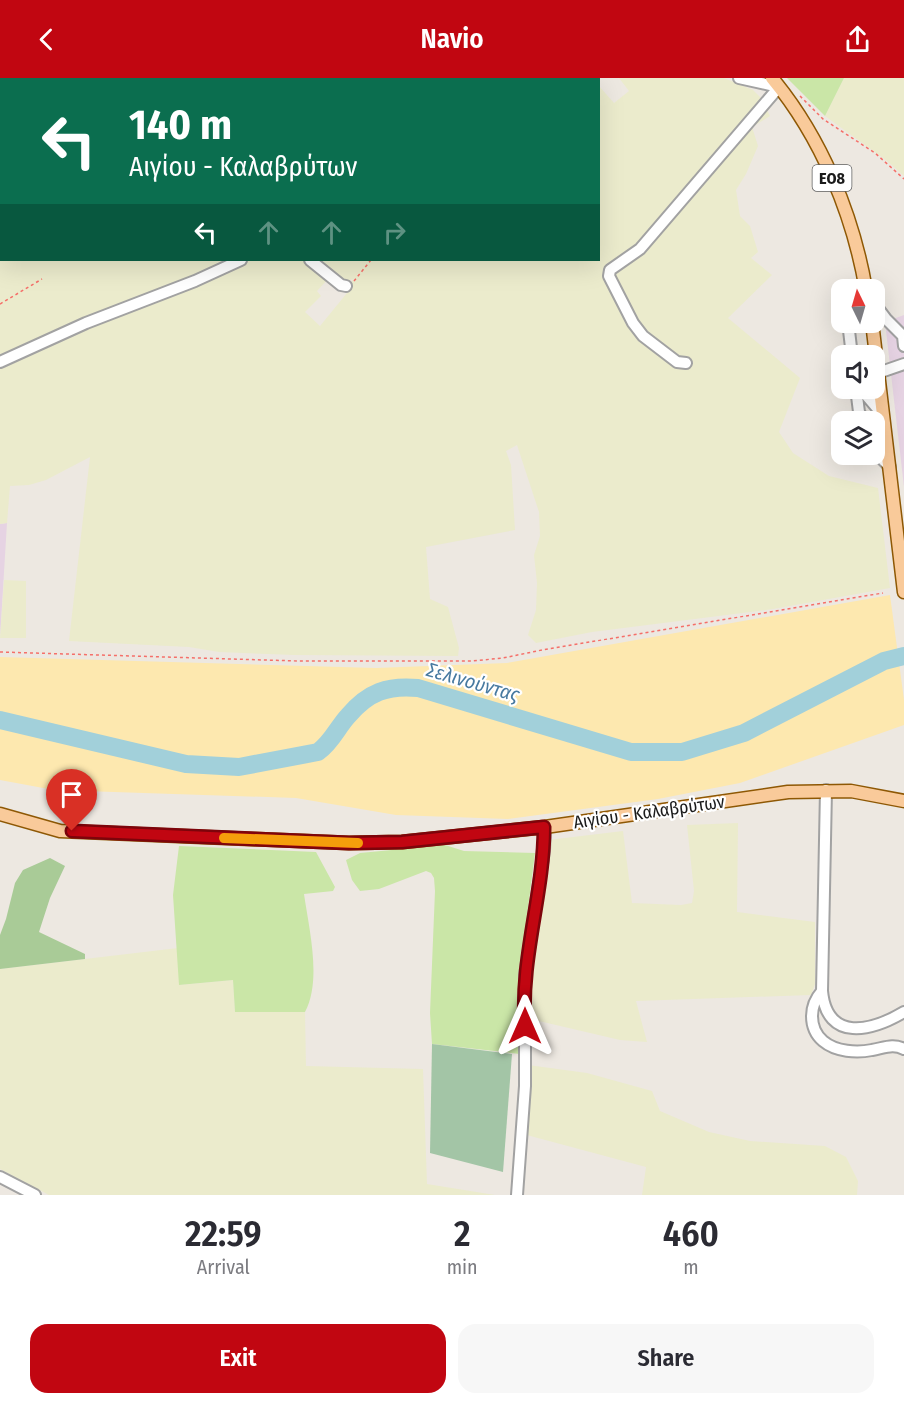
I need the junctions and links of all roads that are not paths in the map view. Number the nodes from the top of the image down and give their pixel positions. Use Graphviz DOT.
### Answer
graph roads {
  1 [pos="739,78"];
  2 [pos="776,83"];
  3 [pos="239,261"];
  4 [pos="311,261"];
  5 [pos="861,279"];
  6 [pos="346,286"];
  7 [pos="885,318"];
  8 [pos="904,346"];
  9 [pos="0,362"];
  10 [pos="686,363"];
  11 [pos="904,364"];
  12 [pos="885,371"];
  13 [pos="868,399"];
  14 [pos="879,411"];
  15 [pos="885,430"];
  16 [pos="885,462"];
  17 [pos="890,467"];
  18 [pos="904,592"];
  19 [pos="826,790"];
  20 [pos="904,801"];
  21 [pos="0,814"];
  22 [pos="544,827"];
  23 [pos="822,991"];
  24 [pos="904,1012"];
  25 [pos="904,1049"];
  26 [pos="0,1177"];
  27 [pos="35,1195"];
  28 [pos="517,1195"];
  1 -- 2 [label="street"];
  2 -- 5 [label="main road, ΕΟ8"];
  2 -- 10 [label="street"];
  3 -- 9 [label="street"];
  4 -- 6 [label="street"];
  7 -- 8 [label="street"];
  11 -- 12 [label="street"];
  13 -- 14 [label="street"];
  15 -- 17 [label="main road"];
  16 -- 17 [label="street"];
  17 -- 18 [label="main road"];
  19 -- 20 [label="main road, Αιγίου - Καλαβρύτων"];
  19 -- 22 [label="main road, Αιγίου - Καλαβρύτων"];
  19 -- 23 [label="street"];
  21 -- 22 [label="main road, Αιγίου - Καλαβρύτων"];
  22 -- 28 [label="street"];
  23 -- 24 [label="street"];
  23 -- 25 [label="street"];
  26 -- 27 [label="street"];
}
